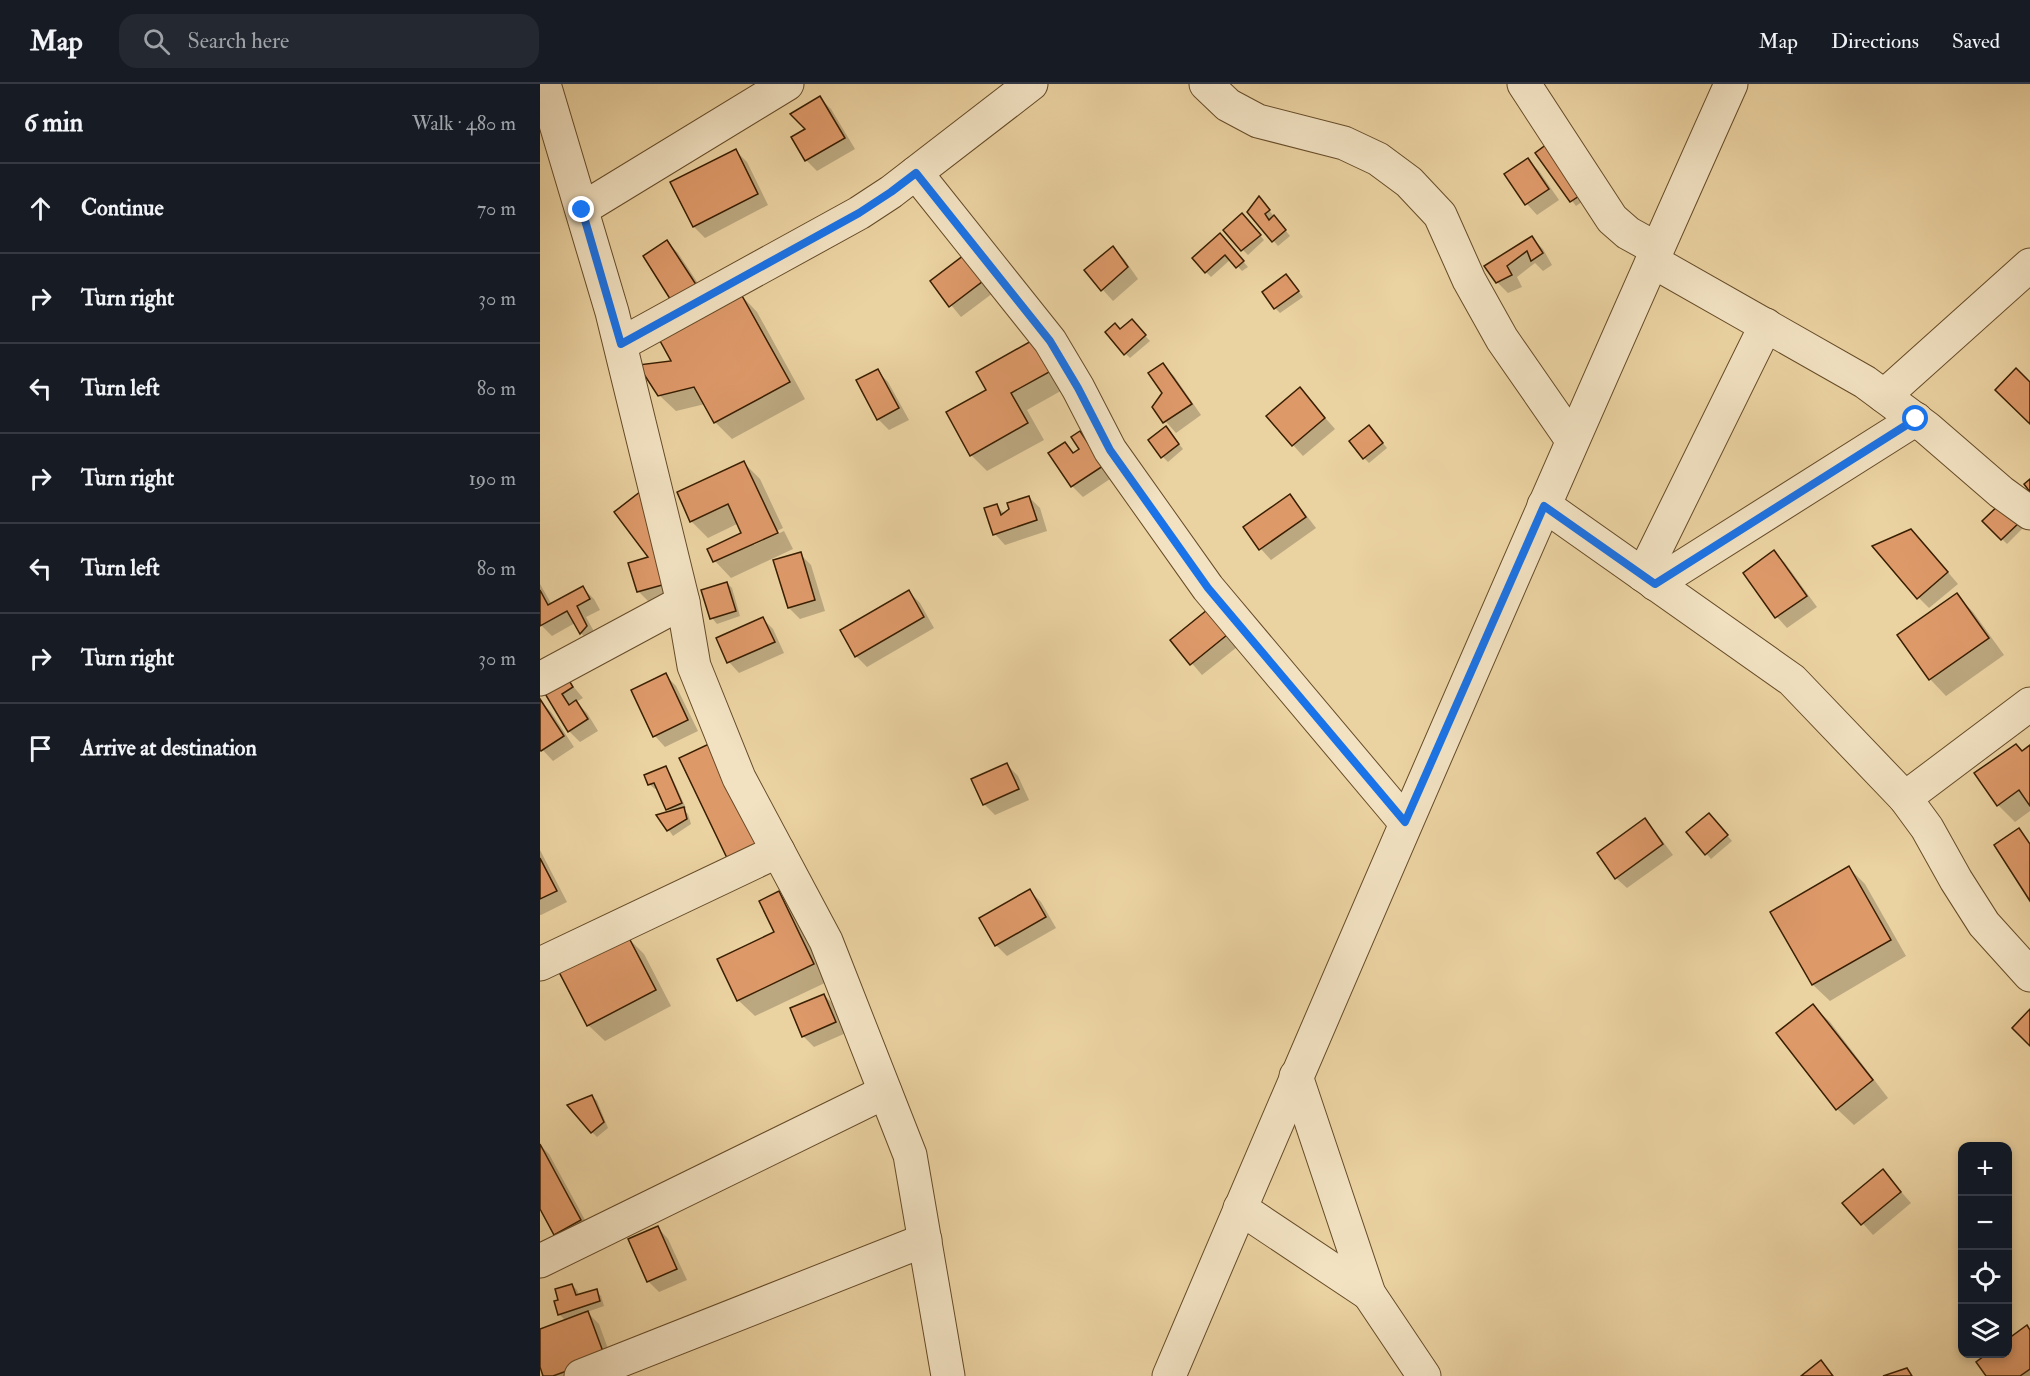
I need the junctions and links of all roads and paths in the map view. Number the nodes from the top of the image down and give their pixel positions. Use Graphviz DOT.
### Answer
graph roads {
  1 [pos="544,84"];
  2 [pos="787,84"];
  3 [pos="1031,84"];
  4 [pos="1206,84"];
  5 [pos="1524,84"];
  6 [pos="1731,84"];
  7 [pos="916,173"];
  8 [pos="582,210"];
  9 [pos="1655,255"];
  10 [pos="2030,265"];
  11 [pos="1766,325"];
  12 [pos="621,344"];
  13 [pos="1884,396"];
  14 [pos="1916,419"];
  15 [pos="1572,440"];
  16 [pos="1544,506"];
  17 [pos="2030,513"];
  18 [pos="1649,580"];
  19 [pos="683,602"];
  20 [pos="540,679"];
  21 [pos="2030,704"];
  22 [pos="1905,798"];
  23 [pos="1405,822"];
  24 [pos="778,851"];
  25 [pos="540,964"];
  26 [pos="2030,975"];
  27 [pos="1296,1076"];
  28 [pos="885,1092"];
  29 [pos="1240,1208"];
  30 [pos="925,1240"];
  31 [pos="540,1261"];
  32 [pos="1369,1294"];
  33 [pos="581,1376"];
  34 [pos="948,1376"];
  35 [pos="1168,1376"];
  36 [pos="1424,1376"];
  1 -- 8 [label="street"];
  2 -- 8 [label="street"];
  3 -- 7 [label="street"];
  4 -- 15 [label="street"];
  5 -- 9 [label="street"];
  6 -- 9 [label="street"];
  7 -- 12 [label="street"];
  7 -- 23 [label="street"];
  8 -- 12 [label="street"];
  9 -- 11 [label="street"];
  9 -- 15 [label="street"];
  10 -- 13 [label="street"];
  11 -- 13 [label="street"];
  11 -- 18 [label="street"];
  12 -- 19 [label="street"];
  13 -- 14 [label="street"];
  14 -- 17 [label="street"];
  14 -- 18 [label="street"];
  15 -- 16 [label="street"];
  16 -- 18 [label="street"];
  16 -- 23 [label="street"];
  18 -- 22 [label="street"];
  19 -- 20 [label="street"];
  19 -- 24 [label="street"];
  21 -- 22 [label="street"];
  22 -- 26 [label="street"];
  23 -- 27 [label="street"];
  24 -- 25 [label="street"];
  24 -- 28 [label="street"];
  27 -- 29 [label="street"];
  27 -- 32 [label="street"];
  28 -- 30 [label="street"];
  28 -- 31 [label="street"];
  29 -- 32 [label="street"];
  29 -- 35 [label="street"];
  30 -- 33 [label="street"];
  30 -- 34 [label="street"];
  32 -- 36 [label="street"];
}
